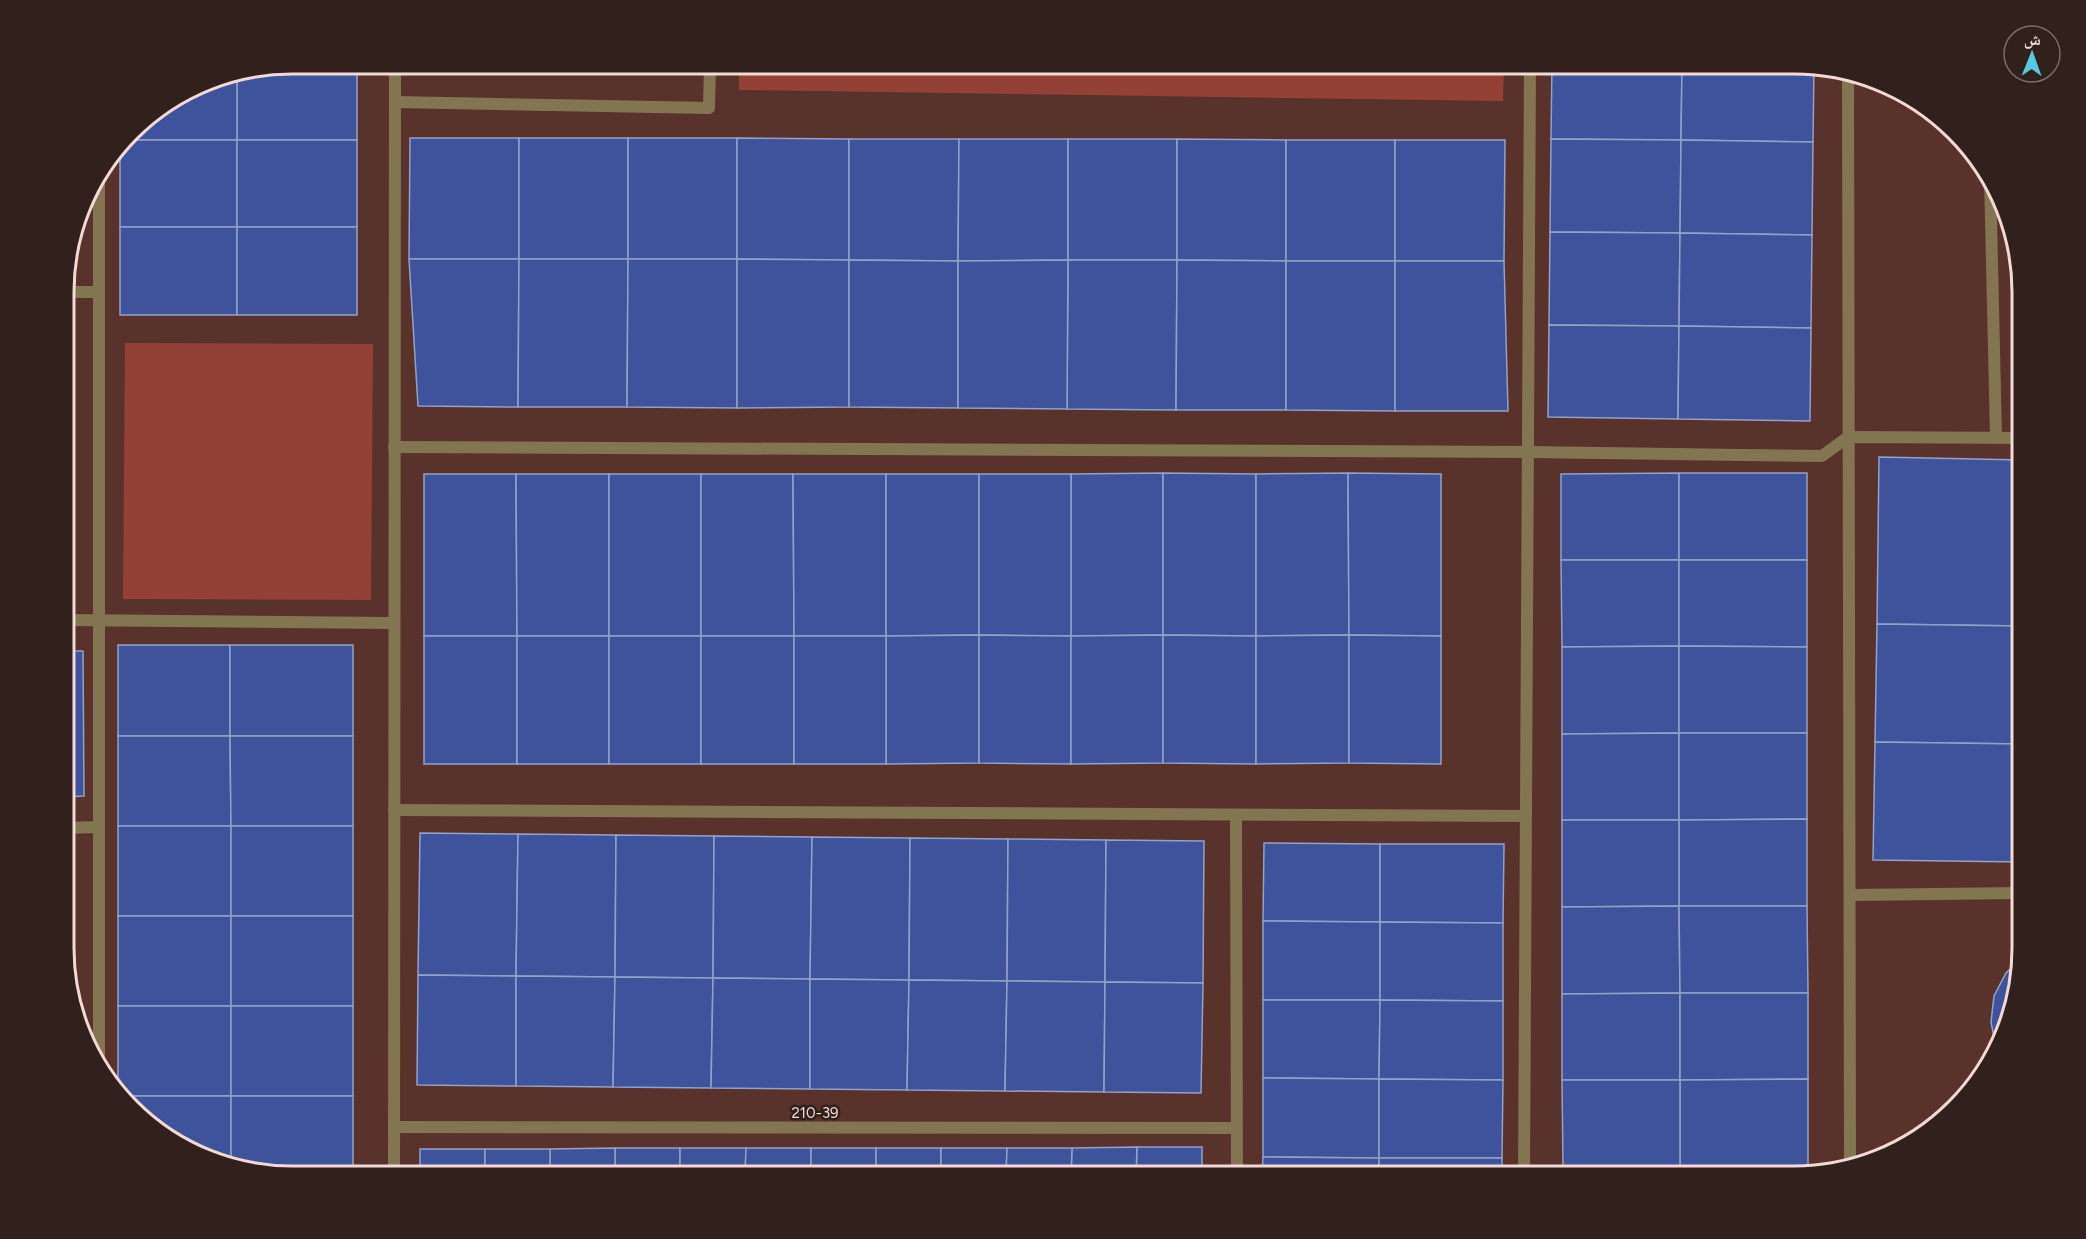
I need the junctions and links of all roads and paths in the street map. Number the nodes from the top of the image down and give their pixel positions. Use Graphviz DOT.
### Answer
graph roads {
  1 [pos="395,74"];
  2 [pos="710,74"];
  3 [pos="1530,74"];
  4 [pos="1848,80"];
  5 [pos="395,102"];
  6 [pos="99,190"];
  7 [pos="1990,196"];
  8 [pos="99,291"];
  9 [pos="74,292"];
  10 [pos="1848,437"];
  11 [pos="1996,437"];
  12 [pos="2012,438"];
  13 [pos="394,447"];
  14 [pos="1528,452"];
  15 [pos="74,621"];
  16 [pos="99,621"];
  17 [pos="394,623"];
  18 [pos="394,810"];
  19 [pos="1236,815"];
  20 [pos="1526,816"];
  21 [pos="99,827"];
  22 [pos="74,828"];
  23 [pos="2012,893"];
  24 [pos="1850,895"];
  25 [pos="99,1049"];
  26 [pos="394,1127"];
  27 [pos="1237,1128"];
  28 [pos="1850,1158"];
  29 [pos="394,1166"];
  30 [pos="1237,1166"];
  31 [pos="1524,1166"];
  1 -- 5 [label="street"];
  2 -- 5 [label="street"];
  3 -- 14 [label="street"];
  4 -- 10 [label="street"];
  5 -- 13 [label="street"];
  6 -- 8 [label="street"];
  7 -- 11 [label="street"];
  8 -- 9 [label="street"];
  8 -- 16 [label="street"];
  10 -- 11 [label="street"];
  10 -- 14 [label="street"];
  10 -- 24 [label="street"];
  11 -- 12 [label="street"];
  13 -- 14 [label="street"];
  13 -- 17 [label="street"];
  14 -- 20 [label="street"];
  15 -- 16 [label="street"];
  16 -- 17 [label="street"];
  16 -- 21 [label="street"];
  17 -- 18 [label="street"];
  18 -- 19 [label="street"];
  18 -- 26 [label="street"];
  19 -- 20 [label="street"];
  19 -- 27 [label="street"];
  20 -- 31 [label="street"];
  21 -- 22 [label="street"];
  21 -- 25 [label="street"];
  23 -- 24 [label="street"];
  24 -- 28 [label="street"];
  26 -- 27 [label="street, 210-39"];
  26 -- 29 [label="street"];
  27 -- 30 [label="street"];
}
